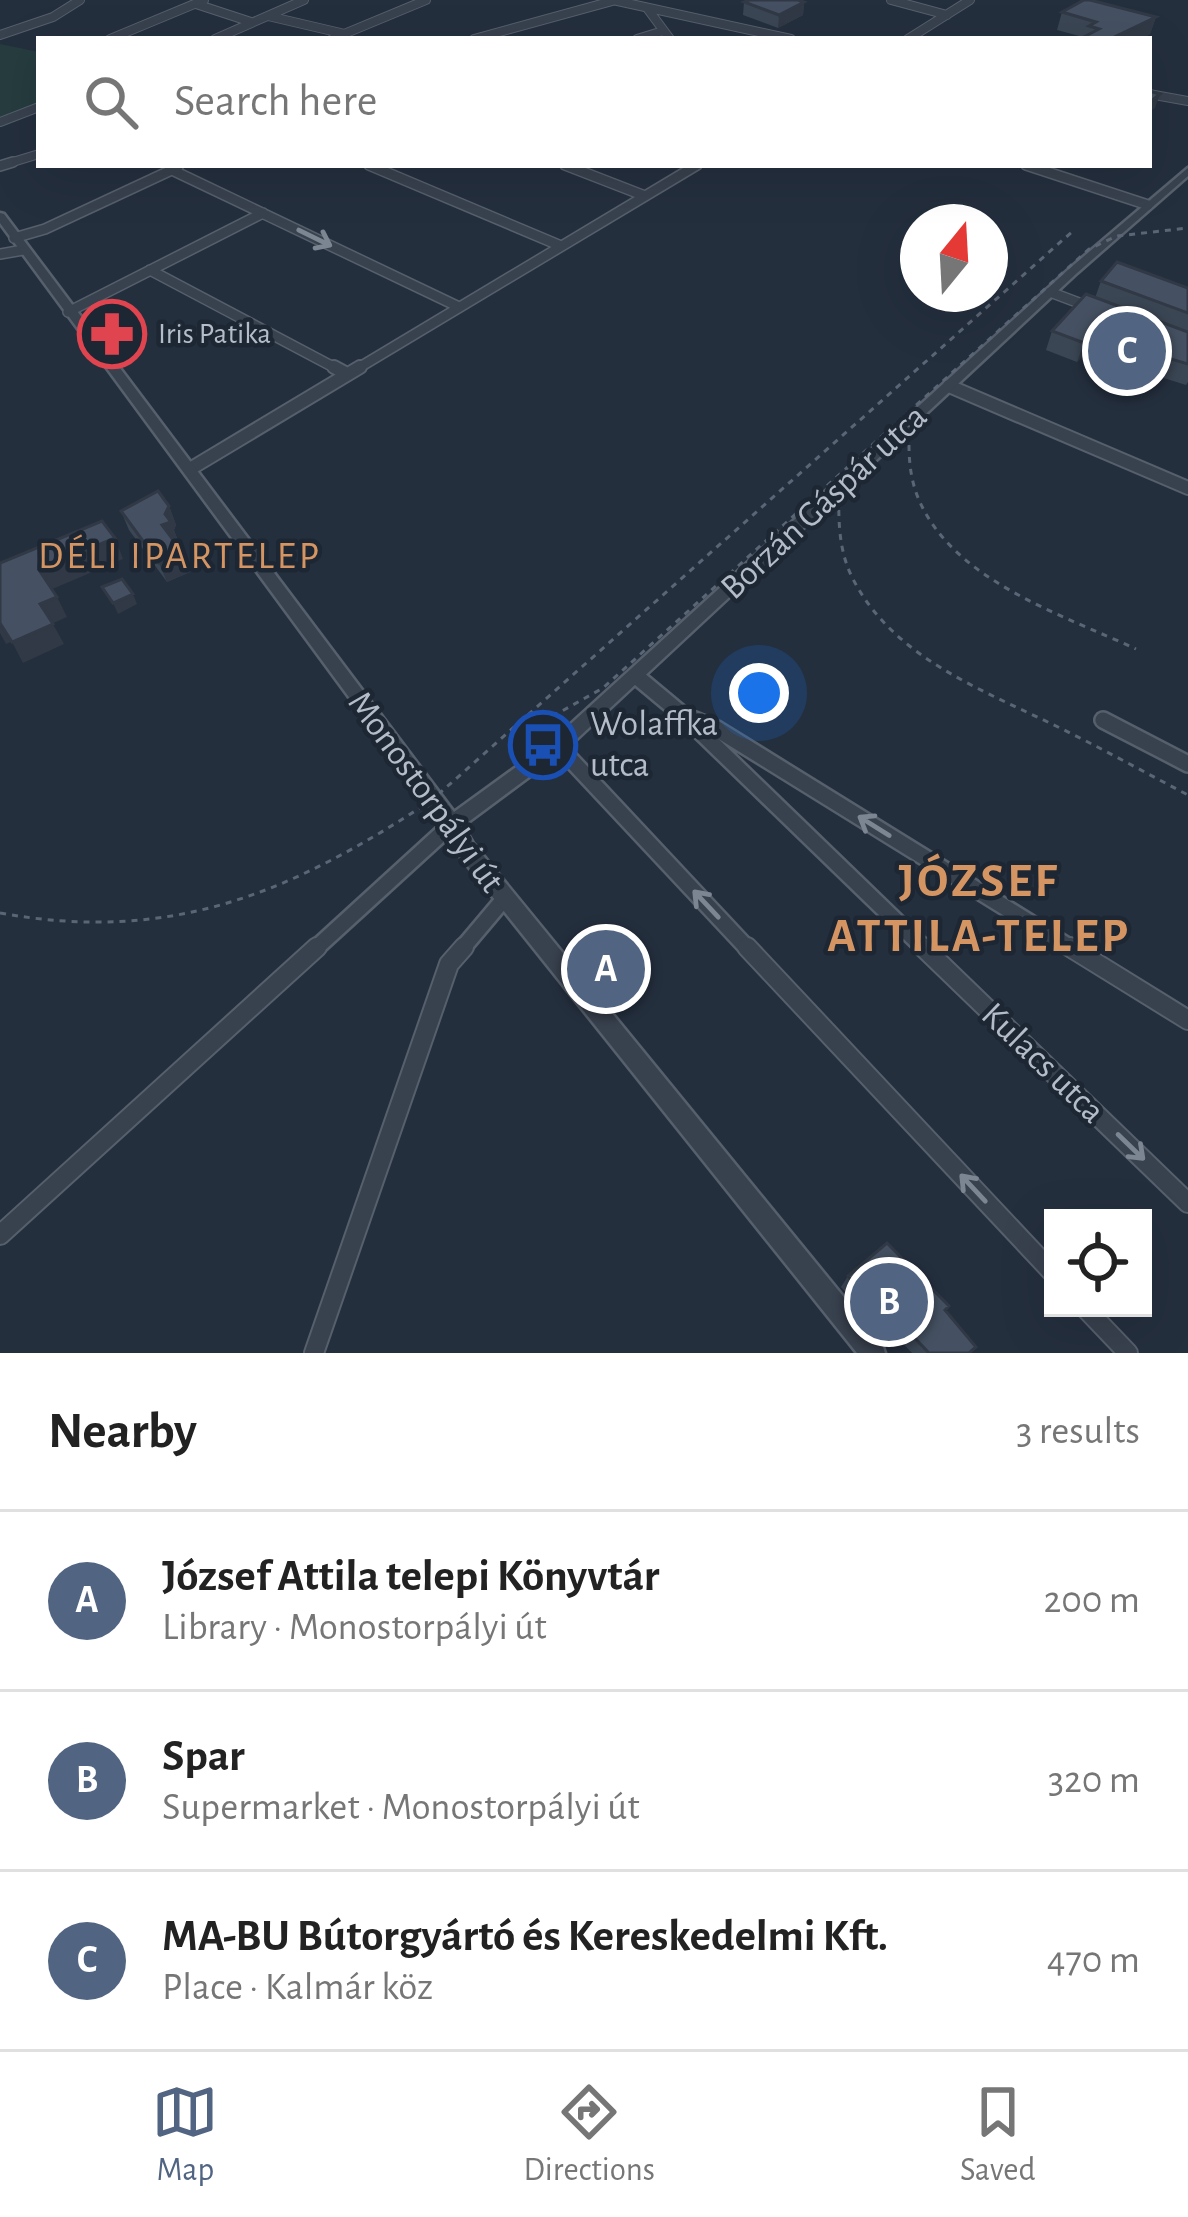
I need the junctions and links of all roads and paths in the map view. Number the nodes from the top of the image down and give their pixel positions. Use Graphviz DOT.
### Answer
graph roads {
  1 [pos="80,0"];
  2 [pos="304,0"];
  3 [pos="426,0"];
  4 [pos="615,0"];
  5 [pos="637,0"];
  6 [pos="891,0"];
  7 [pos="970,0"];
  8 [pos="200,2"];
  9 [pos="591,4"];
  10 [pos="654,11"];
  11 [pos="266,15"];
  12 [pos="947,15"];
  13 [pos="251,22"];
  14 [pos="345,34"];
  15 [pos="0,35"];
  16 [pos="667,35"];
  17 [pos="117,36"];
  18 [pos="221,36"];
  19 [pos="340,36"];
  20 [pos="484,36"];
  21 [pos="776,36"];
  22 [pos="913,36"];
  23 [pos="1152,95"];
  24 [pos="1188,101"];
  25 [pos="36,108"];
  26 [pos="0,122"];
  27 [pos="36,155"];
  28 [pos="0,166"];
  29 [pos="175,168"];
  30 [pos="179,168"];
  31 [pos="376,168"];
  32 [pos="573,168"];
  33 [pos="692,168"];
  34 [pos="1036,168"];
  35 [pos="1188,171"];
  36 [pos="644,196"];
  37 [pos="1148,205"];
  38 [pos="262,213"];
  39 [pos="0,216"];
  40 [pos="19,244"];
  41 [pos="561,246"];
  42 [pos="0,254"];
  43 [pos="150,270"];
  44 [pos="1050,292"];
  45 [pos="459,308"];
  46 [pos="68,312"];
  47 [pos="1112,316"];
  48 [pos="347,374"];
  49 [pos="949,386"];
  50 [pos="190,469"];
  51 [pos="1188,488"];
  52 [pos="636,676"];
  53 [pos="684,716"];
  54 [pos="1103,720"];
  55 [pos="558,746"];
  56 [pos="1188,764"];
  57 [pos="452,824"];
  58 [pos="504,899"];
  59 [pos="1188,1020"];
  60 [pos="1188,1203"];
  61 [pos="0,1235"];
  62 [pos="1044,1264"];
  63 [pos="1094,1317"];
  64 [pos="314,1353"];
  65 [pos="873,1353"];
  66 [pos="1128,1353"];
  1 -- 15 [label="street"];
  2 -- 11 [label="street"];
  3 -- 14 [label="street"];
  4 -- 9 [label="street"];
  4 -- 10 [label="street"];
  5 -- 10 [label="street"];
  6 -- 12 [label="street"];
  7 -- 12 [label="street"];
  8 -- 13 [label="street"];
  8 -- 17 [label="street"];
  9 -- 20 [label="street"];
  10 -- 16 [label="street"];
  10 -- 21 [label="street"];
  11 -- 13 [label="street"];
  11 -- 14 [label="street"];
  12 -- 22 [label="street"];
  13 -- 18 [label="street"];
  14 -- 19 [label="street"];
  23 -- 24 [label="street"];
  25 -- 26 [label="street"];
  27 -- 28 [label="street"];
  29 -- 40 [label="street"];
  30 -- 38 [label="street"];
  31 -- 41 [label="street"];
  32 -- 36 [label="street"];
  33 -- 36 [label="street"];
  34 -- 37 [label="street"];
  35 -- 37 [label="street, Borzán Gáspár utca"];
  36 -- 41 [label="street"];
  37 -- 44 [label="street, Borzán Gáspár utca"];
  38 -- 43 [label="street"];
  38 -- 45 [label="street, one-way"];
  39 -- 40 [label="street, Monostorpályi út"];
  40 -- 42 [label="street"];
  40 -- 46 [label="street, Monostorpályi út"];
  41 -- 45 [label="street"];
  43 -- 46 [label="street"];
  43 -- 48 [label="street"];
  44 -- 47 [label="street"];
  44 -- 49 [label="street, Borzán Gáspár utca"];
  45 -- 48 [label="street"];
  46 -- 50 [label="street, Monostorpályi út"];
  48 -- 50 [label="street"];
  49 -- 51 [label="street"];
  49 -- 52 [label="street, Borzán Gáspár utca"];
  50 -- 57 [label="street, Monostorpályi út"];
  52 -- 53 [label="street, Kulacs utca"];
  52 -- 55 [label="street, Borzán Gáspár utca"];
  59 -- 53 [label="street, one-way"];
  53 -- 60 [label="street, Kulacs utca, one-way"];
  54 -- 56 [label="street"];
  55 -- 57 [label="street, Borzán Gáspár utca"];
  62 -- 55 [label="street, one-way"];
  57 -- 58 [label="street, Monostorpályi út"];
  57 -- 61 [label="street"];
  58 -- 64 [label="street"];
  58 -- 65 [label="street, Monostorpályi út"];
  63 -- 66 [label="street"];
}
